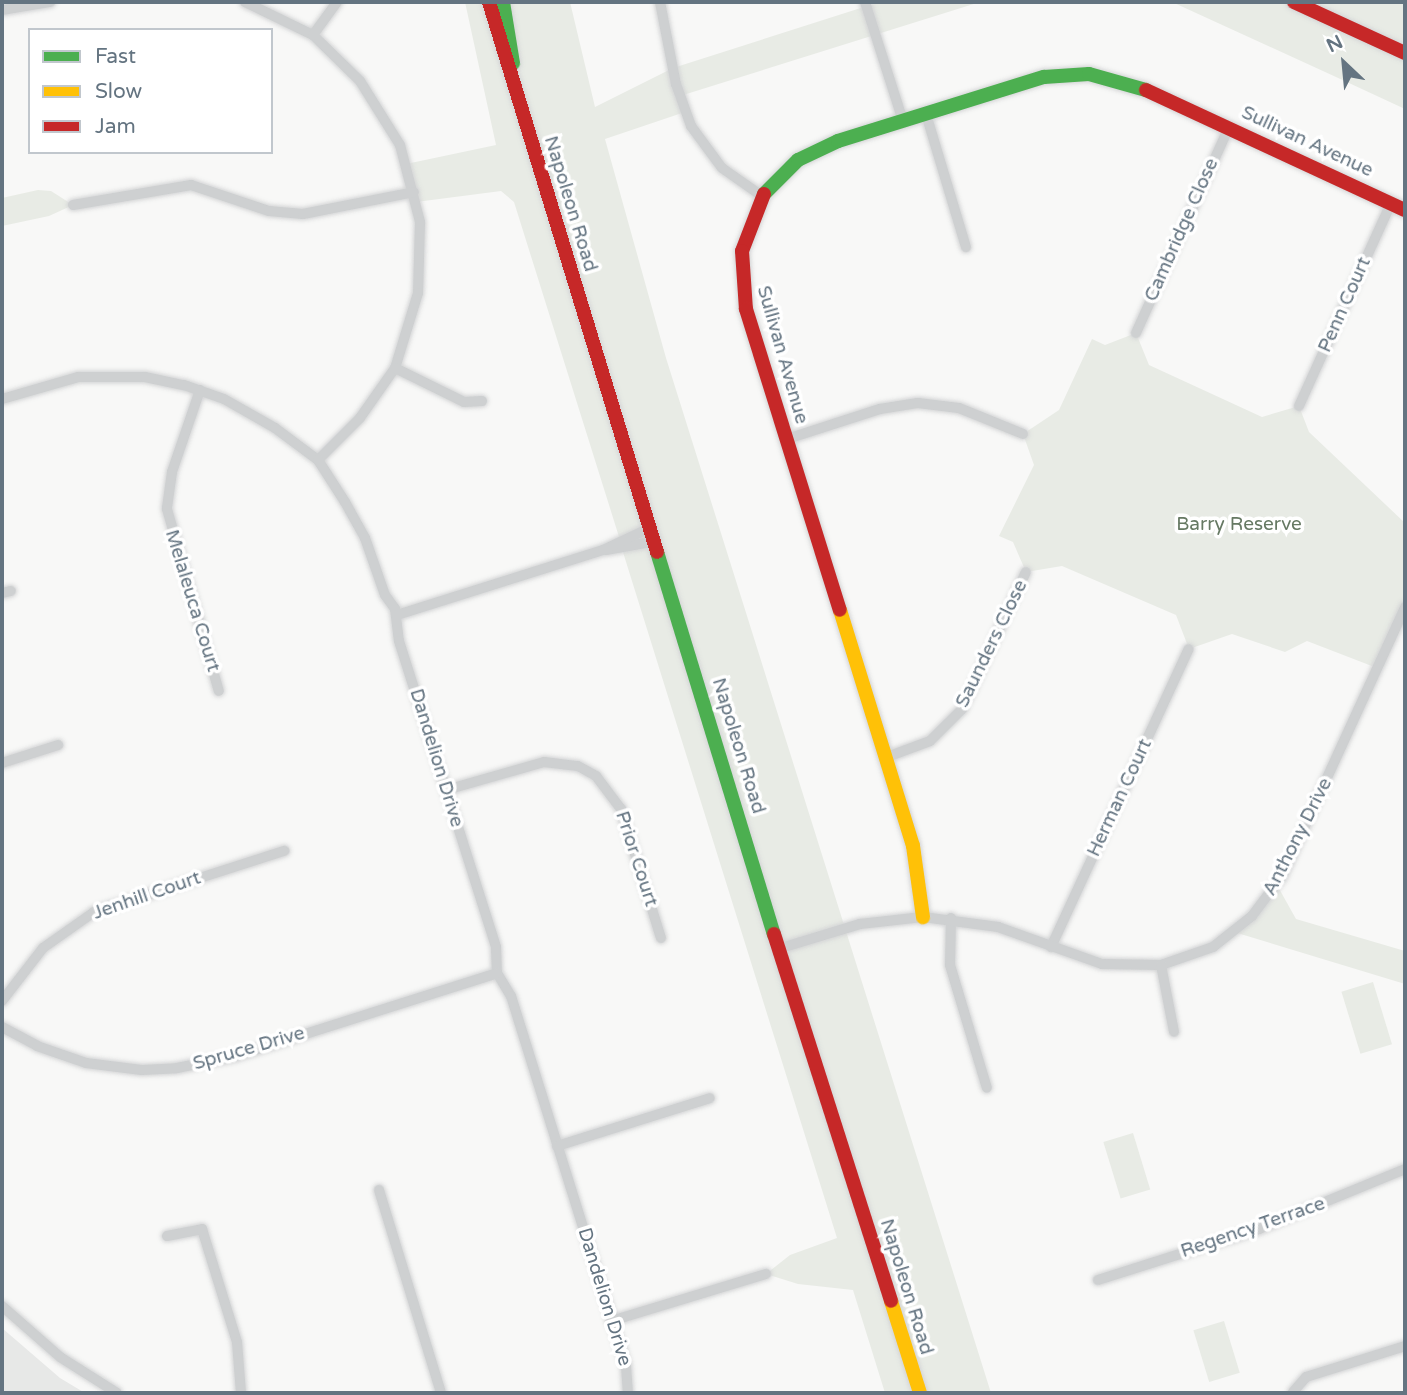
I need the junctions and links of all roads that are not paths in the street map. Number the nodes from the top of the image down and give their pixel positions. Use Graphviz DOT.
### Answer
graph roads {
  1 [pos="50,2"];
  2 [pos="245,2"];
  3 [pos="337,2"];
  4 [pos="489,2"];
  5 [pos="503,2"];
  6 [pos="660,2"];
  7 [pos="866,2"];
  8 [pos="1294,2"];
  9 [pos="2,10"];
  10 [pos="313,35"];
  11 [pos="1405,53"];
  12 [pos="521,109"];
  13 [pos="926,114"];
  14 [pos="903,121"];
  15 [pos="1229,127"];
  16 [pos="414,192"];
  17 [pos="761,196"];
  18 [pos="1391,203"];
  19 [pos="73,205"];
  20 [pos="1405,210"];
  21 [pos="966,247"];
  22 [pos="1136,333"];
  23 [pos="395,368"];
  24 [pos="200,390"];
  25 [pos="2,400"];
  26 [pos="482,401"];
  27 [pos="1299,406"];
  28 [pos="1023,434"];
  29 [pos="786,439"];
  30 [pos="318,460"];
  31 [pos="654,534"];
  32 [pos="1026,572"];
  33 [pos="1405,607"];
  34 [pos="397,615"];
  35 [pos="1189,649"];
  36 [pos="219,691"];
  37 [pos="58,745"];
  38 [pos="887,757"];
  39 [pos="2,763"];
  40 [pos="446,790"];
  41 [pos="284,851"];
  42 [pos="923,917"];
  43 [pos="951,918"];
  44 [pos="661,937"];
  45 [pos="1051,947"];
  46 [pos="781,948"];
  47 [pos="1161,965"];
  48 [pos="496,973"];
  49 [pos="2,1001"];
  50 [pos="2,1027"];
  51 [pos="1174,1032"];
  52 [pos="987,1088"];
  53 [pos="710,1098"];
  54 [pos="557,1146"];
  55 [pos="1405,1169"];
  56 [pos="379,1190"];
  57 [pos="167,1236"];
  58 [pos="766,1274"];
  59 [pos="1098,1280"];
  60 [pos="2,1306"];
  61 [pos="611,1321"];
  62 [pos="1405,1346"];
  63 [pos="1293,1392"];
  64 [pos="117,1393"];
  65 [pos="241,1393"];
  66 [pos="442,1393"];
  67 [pos="628,1393"];
  68 [pos="920,1393"];
  1 -- 9 [label="street"];
  2 -- 10 [label="street"];
  3 -- 10 [label="street"];
  4 -- 12 [label="main road, Napoleon Road"];
  5 -- 12 [label="main road, Napoleon Road"];
  6 -- 17 [label="street"];
  7 -- 14 [label="street"];
  8 -- 11 [label="main road"];
  10 -- 16 [label="street"];
  12 -- 31 [label="main road, Napoleon Road"];
  13 -- 14 [label="main road, Sullivan Avenue"];
  13 -- 15 [label="main road, Sullivan Avenue"];
  13 -- 21 [label="street"];
  14 -- 17 [label="main road, Sullivan Avenue"];
  15 -- 18 [label="main road, Sullivan Avenue"];
  15 -- 22 [label="street, Cambridge Close"];
  16 -- 19 [label="street"];
  16 -- 23 [label="street"];
  17 -- 29 [label="main road, Sullivan Avenue"];
  18 -- 20 [label="main road, Sullivan Avenue"];
  18 -- 27 [label="street, Penn Court"];
  23 -- 26 [label="street"];
  23 -- 30 [label="street"];
  24 -- 25 [label="street, Dandelion Drive"];
  24 -- 30 [label="street, Dandelion Drive"];
  24 -- 36 [label="street, Melaleuca Court"];
  28 -- 29 [label="street"];
  29 -- 38 [label="main road, Sullivan Avenue"];
  30 -- 34 [label="street, Dandelion Drive"];
  31 -- 34 [label="street"];
  31 -- 46 [label="main road, Napoleon Road"];
  32 -- 38 [label="street, Saunders Close"];
  33 -- 47 [label="street, Anthony Drive"];
  34 -- 40 [label="street, Dandelion Drive"];
  35 -- 45 [label="street, Herman Court"];
  37 -- 39 [label="street"];
  38 -- 42 [label="main road, Sullivan Avenue"];
  40 -- 44 [label="street, Prior Court"];
  40 -- 48 [label="street, Dandelion Drive"];
  41 -- 49 [label="street, Jenhill Court"];
  42 -- 43 [label="street, Anthony Drive"];
  42 -- 46 [label="street, Anthony Drive"];
  43 -- 45 [label="street, Anthony Drive"];
  43 -- 52 [label="street"];
  45 -- 47 [label="street, Anthony Drive"];
  46 -- 68 [label="main road, Napoleon Road"];
  47 -- 51 [label="street"];
  48 -- 50 [label="street, Spruce Drive"];
  48 -- 54 [label="street, Dandelion Drive"];
  53 -- 54 [label="street"];
  54 -- 61 [label="street, Dandelion Drive"];
  55 -- 59 [label="street, Regency Terrace"];
  56 -- 66 [label="street"];
  57 -- 65 [label="street"];
  58 -- 61 [label="street"];
  60 -- 64 [label="street"];
  61 -- 67 [label="street, Dandelion Drive"];
  62 -- 63 [label="street"];
}
